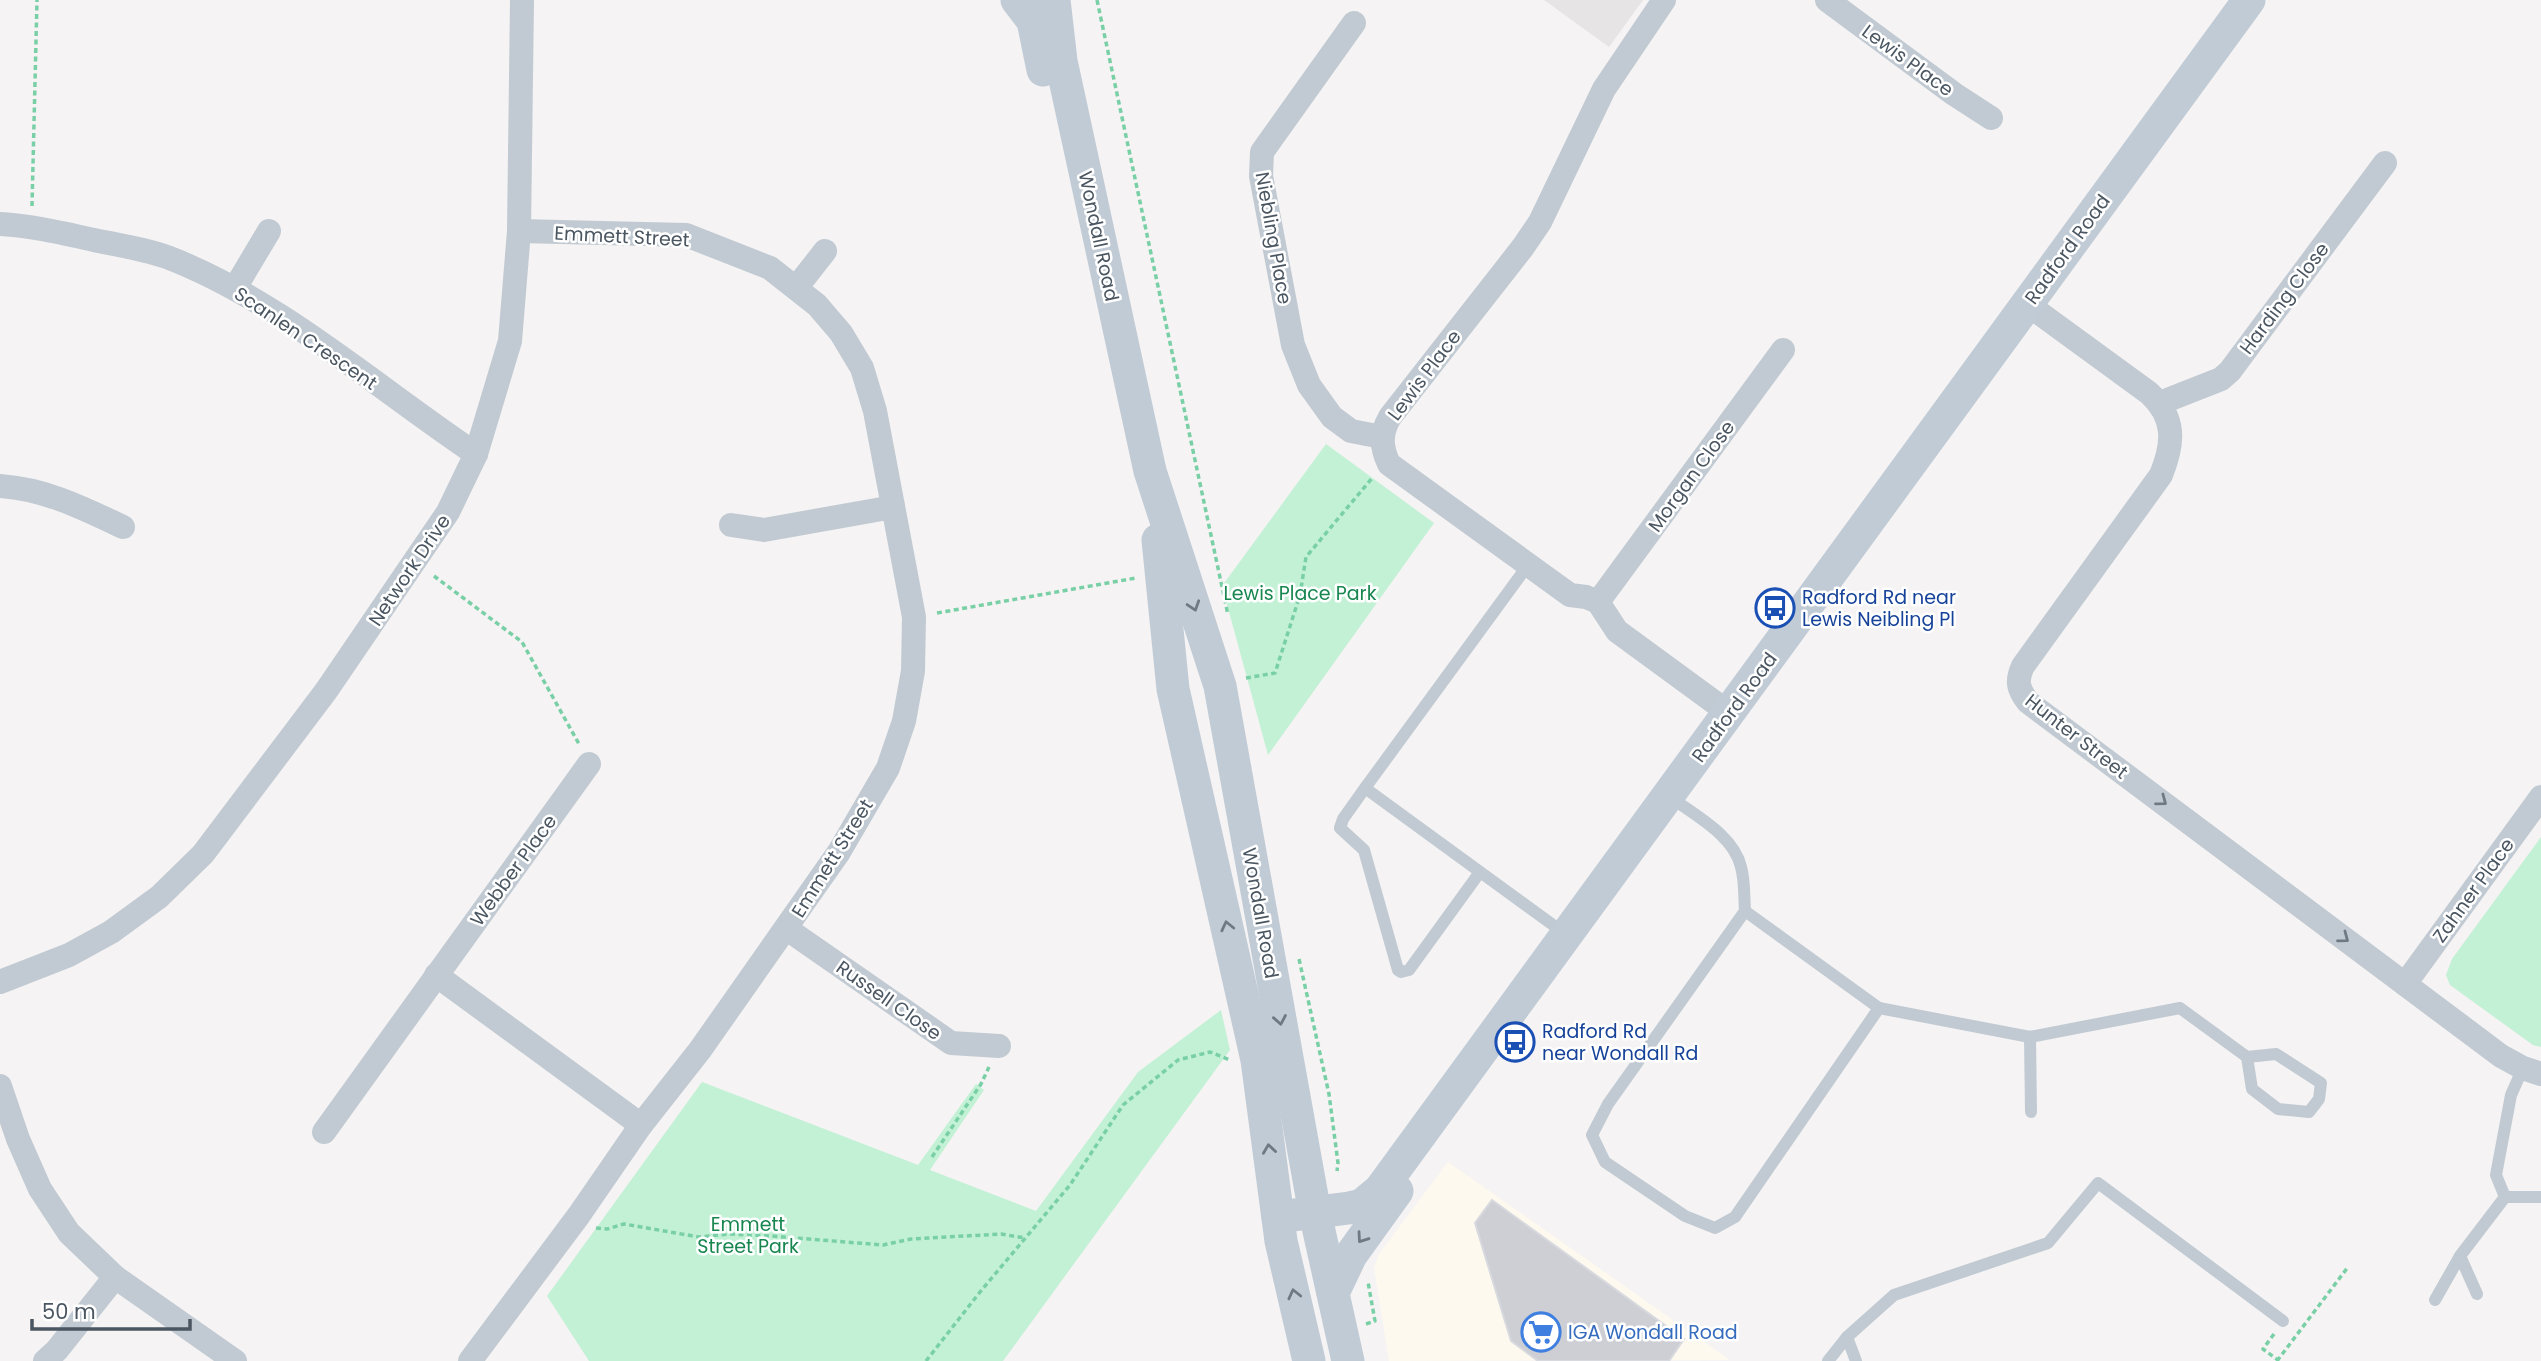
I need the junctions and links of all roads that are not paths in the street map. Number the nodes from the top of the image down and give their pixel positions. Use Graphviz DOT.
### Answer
graph roads {
  1 [pos="522,0"];
  2 [pos="1017,0"];
  3 [pos="1054,0"];
  4 [pos="1664,0"];
  5 [pos="1826,0"];
  6 [pos="2249,0"];
  7 [pos="1354,23"];
  8 [pos="1991,118"];
  9 [pos="1083,161"];
  10 [pos="2385,163"];
  11 [pos="0,224"];
  12 [pos="269,231"];
  13 [pos="519,231"];
  14 [pos="825,251"];
  15 [pos="235,288"];
  16 [pos="796,288"];
  17 [pos="2027,304"];
  18 [pos="1783,350"];
  19 [pos="2160,404"];
  20 [pos="1382,437"];
  21 [pos="476,454"];
  22 [pos="1150,471"];
  23 [pos="0,486"];
  24 [pos="893,508"];
  25 [pos="731,525"];
  26 [pos="123,527"];
  27 [pos="1528,565"];
  28 [pos="1598,602"];
  29 [pos="1229,678"];
  30 [pos="1173,689"];
  31 [pos="1729,713"];
  32 [pos="589,764"];
  33 [pos="1365,788"];
  34 [pos="1669,796"];
  35 [pos="2541,797"];
  36 [pos="1480,872"];
  37 [pos="1745,911"];
  38 [pos="787,929"];
  39 [pos="1567,936"];
  40 [pos="436,975"];
  41 [pos="0,982"];
  42 [pos="2405,984"];
  43 [pos="1879,1008"];
  44 [pos="2031,1037"];
  45 [pos="999,1046"];
  46 [pos="2247,1057"];
  47 [pos="2532,1071"];
  48 [pos="0,1086"];
  49 [pos="2031,1112"];
  50 [pos="641,1125"];
  51 [pos="324,1132"];
  52 [pos="1417,1140"];
  53 [pos="2505,1197"];
  54 [pos="2541,1197"];
  55 [pos="1315,1213"];
  56 [pos="1278,1217"];
  57 [pos="2460,1256"];
  58 [pos="115,1278"];
  59 [pos="1333,1293"];
  60 [pos="2477,1294"];
  61 [pos="2435,1300"];
  62 [pos="2283,1321"];
  63 [pos="1847,1337"];
  64 [pos="45,1361"];
  65 [pos="235,1361"];
  66 [pos="470,1361"];
  67 [pos="1309,1361"];
  68 [pos="1348,1361"];
  69 [pos="1828,1361"];
  70 [pos="1856,1361"];
  1 -- 13 [label="street, Network Drive"];
  2 -- 9 [label="main road"];
  3 -- 9 [label="main road, Wondall Road"];
  4 -- 20 [label="street, Lewis Place"];
  5 -- 8 [label="street, Lewis Place"];
  6 -- 17 [label="main road, Radford Road"];
  7 -- 20 [label="street, Niebling Place"];
  9 -- 22 [label="main road, Wondall Road"];
  10 -- 19 [label="street, Harding Close"];
  11 -- 15 [label="street, Scanlen Crescent"];
  12 -- 15 [label="street"];
  13 -- 16 [label="street, Emmett Street"];
  13 -- 21 [label="street, Network Drive"];
  14 -- 16 [label="street"];
  15 -- 21 [label="street, Scanlen Crescent"];
  16 -- 24 [label="street, Emmett Street"];
  17 -- 19 [label="street"];
  17 -- 31 [label="main road, Radford Road"];
  18 -- 28 [label="street, Morgan Close"];
  19 -- 42 [label="street, Hunter Street, one-way"];
  20 -- 27 [label="street, Lewis Place"];
  21 -- 41 [label="street, Network Drive"];
  22 -- 29 [label="main road, Wondall Road, one-way"];
  22 -- 30 [label="main road, Wondall Road"];
  23 -- 26 [label="street"];
  24 -- 25 [label="street"];
  24 -- 38 [label="street, Emmett Street"];
  27 -- 28 [label="street"];
  27 -- 33 [label="lane"];
  28 -- 31 [label="street"];
  29 -- 30 [label="main road"];
  29 -- 55 [label="main road, Wondall Road, one-way"];
  56 -- 30 [label="main road, Wondall Road, one-way"];
  31 -- 34 [label="main road, Radford Road"];
  32 -- 40 [label="street, Webber Place"];
  33 -- 36 [label="lane"];
  33 -- 36 [label="lane"];
  34 -- 37 [label="lane"];
  34 -- 39 [label="main road, Radford Road"];
  35 -- 42 [label="street, Zahner Place"];
  36 -- 39 [label="lane"];
  37 -- 43 [label="lane"];
  37 -- 43 [label="lane"];
  38 -- 45 [label="street, Russell Close"];
  38 -- 50 [label="street, Emmett Street"];
  39 -- 52 [label="main road, Radford Road"];
  40 -- 50 [label="street"];
  40 -- 51 [label="street, Webber Place"];
  42 -- 47 [label="street, Hunter Street"];
  43 -- 44 [label="lane"];
  44 -- 46 [label="lane"];
  44 -- 49 [label="lane"];
  46 -- 46 [label="lane"];
  47 -- 53 [label="lane"];
  48 -- 58 [label="street"];
  50 -- 66 [label="street, Emmett Street"];
  52 -- 55 [label="main road, Radford Road"];
  52 -- 59 [label="main road, one-way"];
  53 -- 54 [label="lane"];
  53 -- 57 [label="lane"];
  55 -- 56 [label="main road, Radford Road"];
  55 -- 59 [label="main road, Wondall Road"];
  67 -- 56 [label="main road, Wondall Road, one-way"];
  57 -- 60 [label="lane"];
  57 -- 61 [label="lane"];
  58 -- 64 [label="street"];
  58 -- 65 [label="street"];
  59 -- 68 [label="main road, Wondall Road"];
  62 -- 63 [label="lane"];
  63 -- 69 [label="lane"];
  63 -- 70 [label="lane"];
}
